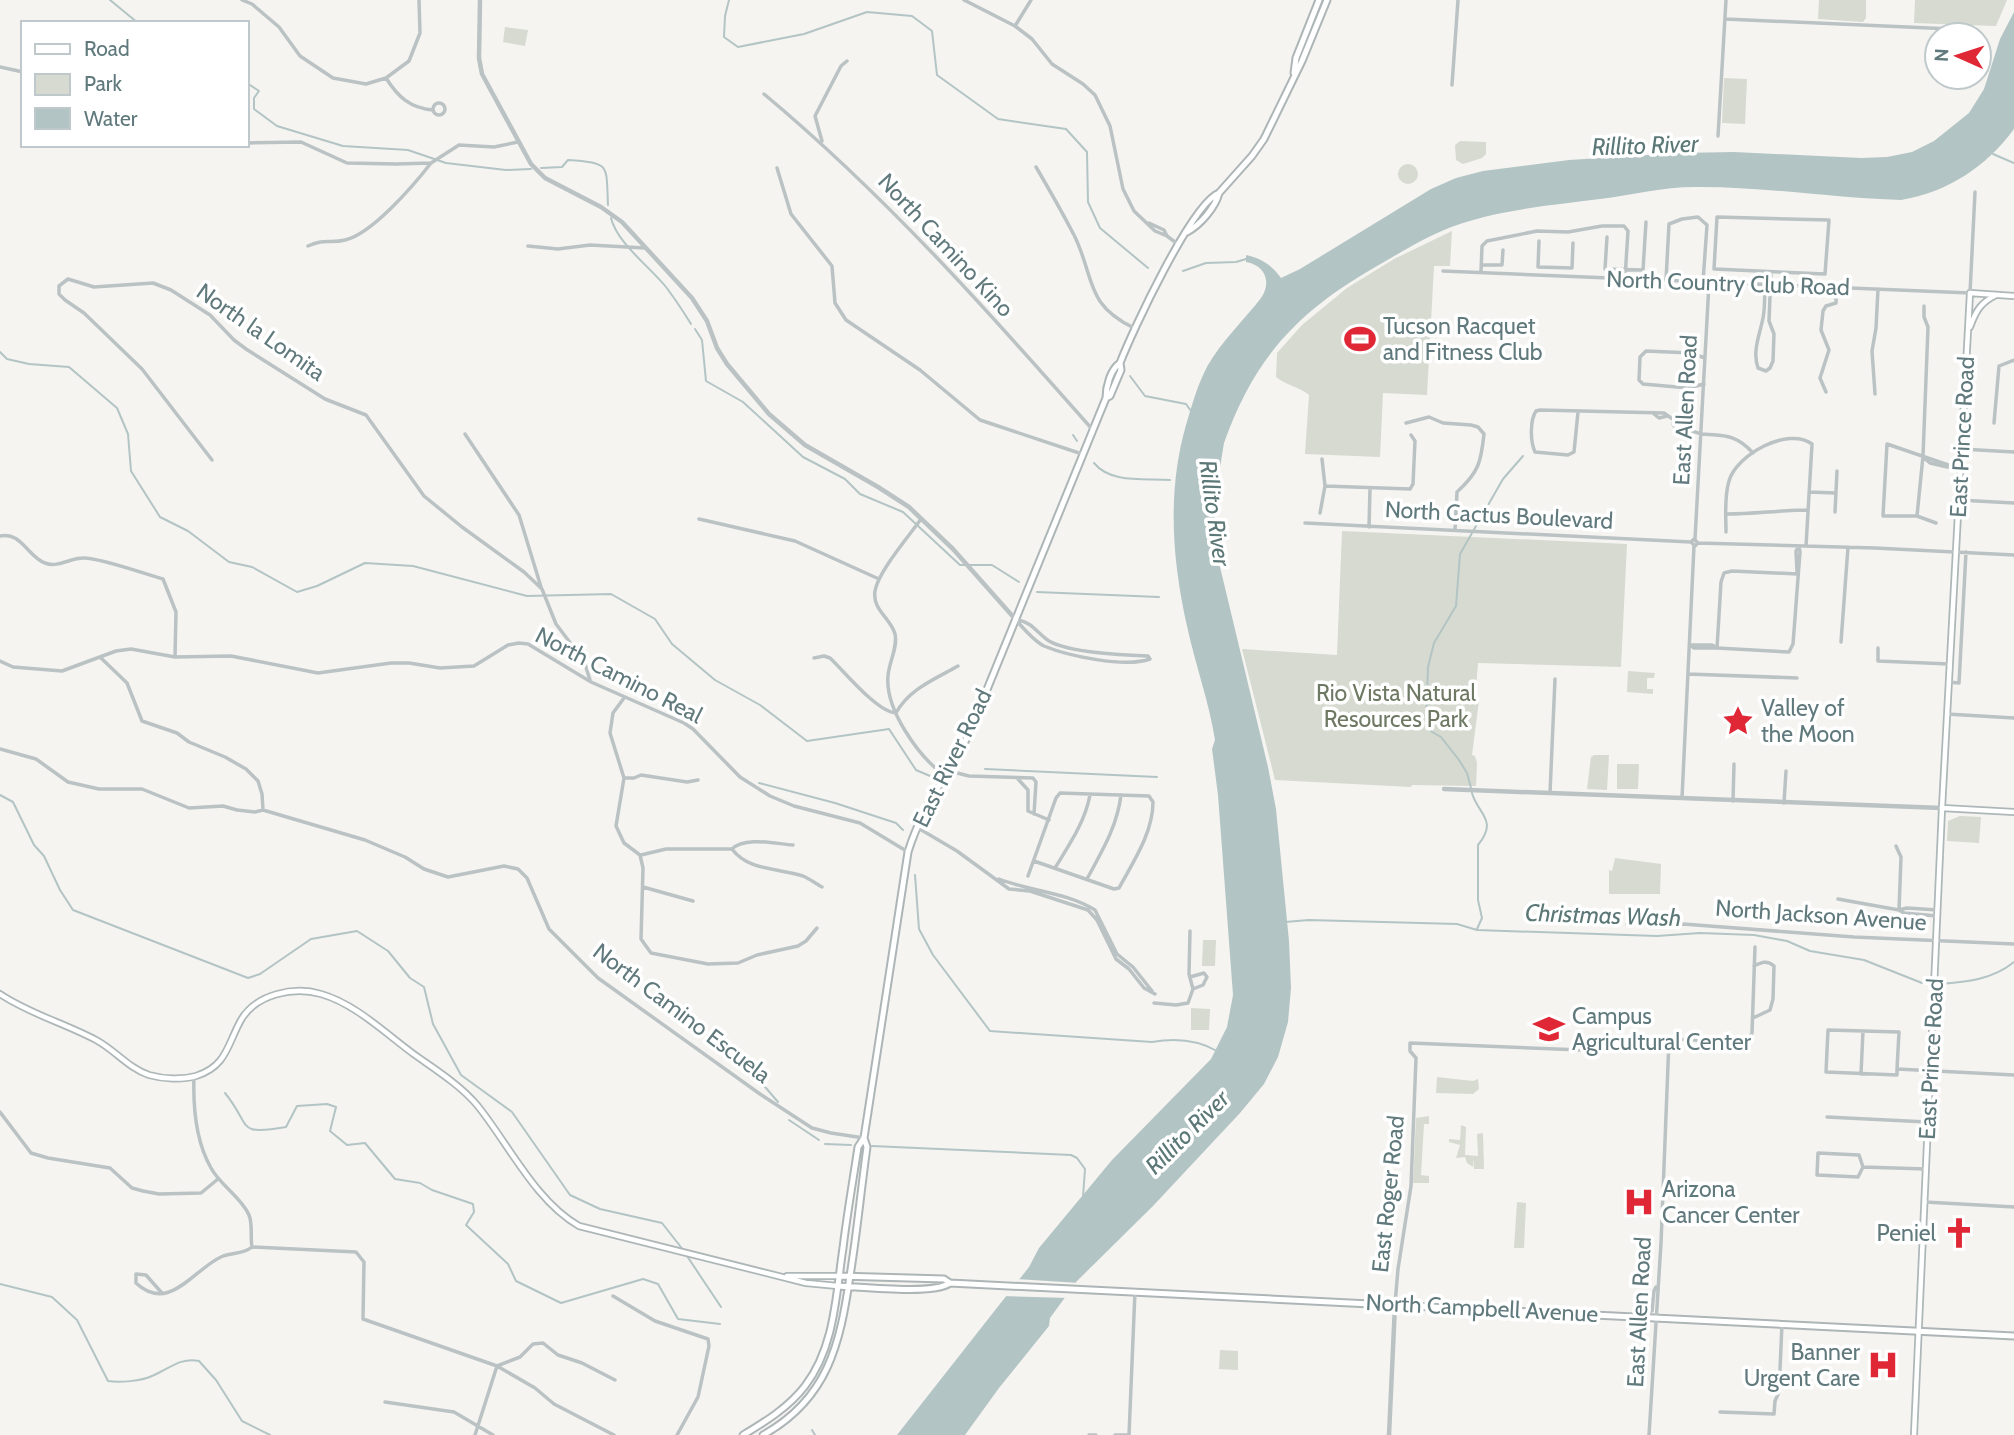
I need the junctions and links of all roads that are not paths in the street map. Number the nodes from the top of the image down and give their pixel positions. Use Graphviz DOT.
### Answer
graph roads {
  1 [pos="242,0"];
  2 [pos="419,0"];
  3 [pos="480,0"];
  4 [pos="964,0"];
  5 [pos="1031,0"];
  6 [pos="1319,0"];
  7 [pos="1327,0"];
  8 [pos="1458,0"];
  9 [pos="1726,0"];
  10 [pos="1725,19"];
  11 [pos="1015,26"];
  12 [pos="1923,28"];
  13 [pos="847,61"];
  14 [pos="0,67"];
  15 [pos="21,72"];
  16 [pos="1293,77"];
  17 [pos="386,78"];
  18 [pos="1452,85"];
  19 [pos="764,94"];
  20 [pos="433,110"];
  21 [pos="1718,136"];
  22 [pos="518,142"];
  23 [pos="248,143"];
  24 [pos="822,143"];
  25 [pos="432,163"];
  26 [pos="1036,167"];
  27 [pos="777,168"];
  28 [pos="1975,192"];
  29 [pos="1646,222"];
  30 [pos="1607,237"];
  31 [pos="1539,241"];
  32 [pos="1573,243"];
  33 [pos="1179,245"];
  34 [pos="308,246"];
  35 [pos="528,246"];
  36 [pos="645,248"];
  37 [pos="1503,250"];
  38 [pos="1481,265"];
  39 [pos="1553,267"];
  40 [pos="1626,270"];
  41 [pos="1443,271"];
  42 [pos="1481,272"];
  43 [pos="1765,272"];
  44 [pos="1771,272"];
  45 [pos="1552,275"];
  46 [pos="1625,278"];
  47 [pos="1666,280"];
  48 [pos="1703,282"];
  49 [pos="1709,282"];
  50 [pos="1765,285"];
  51 [pos="1771,285"];
  52 [pos="1836,288"];
  53 [pos="1878,289"];
  54 [pos="1970,293"];
  55 [pos="1996,295"];
  56 [pos="2014,296"];
  57 [pos="1924,306"];
  58 [pos="1134,328"];
  59 [pos="1968,331"];
  60 [pos="1705,358"];
  61 [pos="2014,360"];
  62 [pos="1704,384"];
  63 [pos="1826,392"];
  64 [pos="1875,394"];
  65 [pos="1578,412"];
  66 [pos="1674,420"];
  67 [pos="1406,423"];
  68 [pos="1994,424"];
  69 [pos="1684,427"];
  70 [pos="1092,429"];
  71 [pos="1701,433"];
  72 [pos="465,434"];
  73 [pos="1411,435"];
  74 [pos="1961,449"];
  75 [pos="2014,452"];
  76 [pos="1752,453"];
  77 [pos="1082,454"];
  78 [pos="1923,456"];
  79 [pos="1322,459"];
  80 [pos="212,460"];
  81 [pos="1960,469"];
  82 [pos="1837,471"];
  83 [pos="1325,486"];
  84 [pos="1370,489"];
  85 [pos="1809,492"];
  86 [pos="1836,493"];
  87 [pos="1958,500"];
  88 [pos="2014,503"];
  89 [pos="1808,510"];
  90 [pos="1835,512"];
  91 [pos="1320,513"];
  92 [pos="1727,514"];
  93 [pos="1917,516"];
  94 [pos="699,519"];
  95 [pos="921,519"];
  96 [pos="1305,523"];
  97 [pos="1936,523"];
  98 [pos="1368,527"];
  99 [pos="1455,530"];
  100 [pos="1726,532"];
  101 [pos="0,536"];
  102 [pos="1694,543"];
  103 [pos="1799,546"];
  104 [pos="1805,546"];
  105 [pos="1847,547"];
  106 [pos="1955,551"];
  107 [pos="1966,552"];
  108 [pos="2014,555"];
  109 [pos="1797,573"];
  110 [pos="879,579"];
  111 [pos="542,589"];
  112 [pos="1016,620"];
  113 [pos="1841,642"];
  114 [pos="1690,645"];
  115 [pos="1717,648"];
  116 [pos="1878,648"];
  117 [pos="175,657"];
  118 [pos="101,658"];
  119 [pos="814,658"];
  120 [pos="0,661"];
  121 [pos="1949,664"];
  122 [pos="958,666"];
  123 [pos="1688,674"];
  124 [pos="1797,678"];
  125 [pos="1555,679"];
  126 [pos="591,682"];
  127 [pos="1948,682"];
  128 [pos="624,698"];
  129 [pos="896,713"];
  130 [pos="1947,714"];
  131 [pos="2014,718"];
  132 [pos="0,749"];
  133 [pos="1734,764"];
  134 [pos="1786,771"];
  135 [pos="947,774"];
  136 [pos="1017,777"];
  137 [pos="624,778"];
  138 [pos="698,780"];
  139 [pos="1444,789"];
  140 [pos="1550,793"];
  141 [pos="1090,794"];
  142 [pos="1121,795"];
  143 [pos="1682,798"];
  144 [pos="1732,801"];
  145 [pos="1784,803"];
  146 [pos="1942,808"];
  147 [pos="263,810"];
  148 [pos="2014,812"];
  149 [pos="1034,814"];
  150 [pos="1049,820"];
  151 [pos="916,827"];
  152 [pos="793,845"];
  153 [pos="1896,846"];
  154 [pos="732,849"];
  155 [pos="908,852"];
  156 [pos="640,856"];
  157 [pos="1034,861"];
  158 [pos="1055,868"];
  159 [pos="1028,876"];
  160 [pos="997,879"];
  161 [pos="1087,879"];
  162 [pos="643,887"];
  163 [pos="822,887"];
  164 [pos="1838,899"];
  165 [pos="693,901"];
  166 [pos="1899,910"];
  167 [pos="1937,913"];
  168 [pos="1626,924"];
  169 [pos="817,928"];
  170 [pos="1190,931"];
  171 [pos="1936,940"];
  172 [pos="2014,944"];
  173 [pos="1755,947"];
  174 [pos="1754,966"];
  175 [pos="1190,977"];
  176 [pos="1193,989"];
  177 [pos="1,997"];
  178 [pos="1154,1003"];
  179 [pos="1753,1018"];
  180 [pos="1863,1031"];
  181 [pos="1670,1039"];
  182 [pos="1897,1069"];
  183 [pos="1930,1070"];
  184 [pos="1861,1074"];
  185 [pos="2014,1074"];
  186 [pos="194,1077"];
  187 [pos="0,1112"];
  188 [pos="1827,1117"];
  189 [pos="1927,1122"];
  190 [pos="864,1138"];
  191 [pos="1863,1167"];
  192 [pos="1926,1169"];
  193 [pos="218,1179"];
  194 [pos="1924,1202"];
  195 [pos="2014,1206"];
  196 [pos="252,1247"];
  197 [pos="783,1276"];
  198 [pos="839,1276"];
  199 [pos="850,1276"];
  200 [pos="950,1283"];
  201 [pos="1657,1285"];
  202 [pos="838,1286"];
  203 [pos="849,1286"];
  204 [pos="161,1292"];
  205 [pos="1135,1292"];
  206 [pos="613,1296"];
  207 [pos="1395,1304"];
  208 [pos="1642,1316"];
  209 [pos="1655,1317"];
  210 [pos="1782,1324"];
  211 [pos="1919,1331"];
  212 [pos="2014,1336"];
  213 [pos="497,1366"];
  214 [pos="615,1380"];
  215 [pos="384,1402"];
  216 [pos="1720,1412"];
  217 [pos="478,1425"];
  218 [pos="475,1435"];
  219 [pos="493,1435"];
  220 [pos="614,1435"];
  221 [pos="677,1435"];
  222 [pos="743,1435"];
  223 [pos="763,1435"];
  224 [pos="1088,1435"];
  225 [pos="1096,1435"];
  226 [pos="1115,1435"];
  227 [pos="1129,1435"];
  228 [pos="1390,1435"];
  229 [pos="1649,1435"];
  230 [pos="1914,1435"];
  1 -- 17 [label="street"];
  2 -- 17 [label="street"];
  3 -- 22 [label="street"];
  4 -- 11 [label="street"];
  5 -- 11 [label="street"];
  6 -- 16 [label="main road, East River Road"];
  7 -- 16 [label="main road, East River Road"];
  8 -- 18 [label="street"];
  9 -- 10 [label="street"];
  10 -- 12 [label="street"];
  10 -- 21 [label="street"];
  11 -- 33 [label="street"];
  13 -- 24 [label="street"];
  14 -- 15 [label="street"];
  16 -- 33 [label="main road, East River Road"];
  17 -- 20 [label="street"];
  19 -- 24 [label="street, North Camino Kino"];
  22 -- 25 [label="street"];
  22 -- 36 [label="street"];
  23 -- 25 [label="street"];
  24 -- 70 [label="street, North Camino Kino"];
  25 -- 34 [label="street"];
  26 -- 58 [label="street"];
  27 -- 77 [label="street"];
  28 -- 54 [label="street, East Prince Road"];
  29 -- 40 [label="street"];
  30 -- 40 [label="street"];
  31 -- 39 [label="street"];
  32 -- 39 [label="street"];
  33 -- 58 [label="main road, East River Road"];
  35 -- 36 [label="street"];
  36 -- 95 [label="street"];
  37 -- 38 [label="street"];
  38 -- 40 [label="street"];
  38 -- 42 [label="street"];
  39 -- 45 [label="street"];
  40 -- 46 [label="street"];
  41 -- 42 [label="street, North Country Club Road"];
  42 -- 45 [label="street, North Country Club Road"];
  43 -- 44 [label="street"];
  43 -- 44 [label="street"];
  43 -- 50 [label="street"];
  44 -- 51 [label="street"];
  45 -- 46 [label="street, North Country Club Road"];
  46 -- 47 [label="street, North Country Club Road"];
  47 -- 48 [label="street, North Country Club Road"];
  47 -- 48 [label="street"];
  48 -- 49 [label="street, North Country Club Road"];
  49 -- 50 [label="street, North Country Club Road"];
  49 -- 60 [label="street, East Allen Road"];
  50 -- 51 [label="street, North Country Club Road"];
  50 -- 51 [label="street"];
  51 -- 52 [label="street, North Country Club Road"];
  52 -- 53 [label="street, North Country Club Road"];
  52 -- 63 [label="street"];
  53 -- 54 [label="street, North Country Club Road"];
  53 -- 64 [label="street"];
  54 -- 55 [label="main road, North Country Club Road"];
  54 -- 59 [label="main road, East Prince Road"];
  55 -- 56 [label="main road, North Country Club Road"];
  55 -- 59 [label="main road"];
  57 -- 78 [label="street"];
  58 -- 70 [label="main road, East River Road"];
  59 -- 74 [label="main road, East Prince Road"];
  60 -- 62 [label="street, East Allen Road"];
  60 -- 62 [label="street"];
  61 -- 68 [label="street"];
  62 -- 71 [label="street, East Allen Road"];
  65 -- 65 [label="street"];
  65 -- 66 [label="street"];
  66 -- 69 [label="street"];
  66 -- 69 [label="street"];
  67 -- 99 [label="street"];
  69 -- 71 [label="street"];
  70 -- 77 [label="main road, East River Road"];
  71 -- 76 [label="street"];
  71 -- 102 [label="street, East Allen Road"];
  72 -- 111 [label="street"];
  73 -- 84 [label="street"];
  74 -- 75 [label="street"];
  74 -- 81 [label="main road, East Prince Road"];
  76 -- 85 [label="street"];
  76 -- 92 [label="street"];
  77 -- 112 [label="main road, East River Road"];
  78 -- 81 [label="street"];
  78 -- 93 [label="street"];
  78 -- 93 [label="street"];
  79 -- 83 [label="street"];
  80 -- 111 [label="street, North la Lomita"];
  81 -- 87 [label="main road, East Prince Road"];
  82 -- 86 [label="street"];
  83 -- 84 [label="street"];
  83 -- 91 [label="street"];
  84 -- 98 [label="street"];
  85 -- 86 [label="street"];
  85 -- 89 [label="street"];
  86 -- 90 [label="street"];
  87 -- 88 [label="street"];
  87 -- 106 [label="main road, East Prince Road"];
  89 -- 92 [label="street"];
  89 -- 104 [label="street"];
  92 -- 100 [label="street"];
  93 -- 97 [label="street"];
  94 -- 110 [label="street"];
  95 -- 110 [label="street"];
  95 -- 112 [label="street"];
  96 -- 98 [label="street, North Cactus Boulevard"];
  98 -- 99 [label="street, North Cactus Boulevard"];
  99 -- 102 [label="street, North Cactus Boulevard"];
  101 -- 117 [label="street"];
  102 -- 103 [label="street, North Cactus Boulevard"];
  102 -- 114 [label="street, East Allen Road"];
  103 -- 104 [label="street, North Cactus Boulevard"];
  103 -- 109 [label="street"];
  104 -- 105 [label="street, North Cactus Boulevard"];
  105 -- 106 [label="street, North Cactus Boulevard"];
  105 -- 113 [label="street"];
  106 -- 107 [label="street, North Cactus Boulevard"];
  106 -- 121 [label="main road, East Prince Road"];
  107 -- 108 [label="street, North Cactus Boulevard"];
  107 -- 127 [label="street, East Prince Road"];
  109 -- 115 [label="street"];
  109 -- 115 [label="street"];
  110 -- 129 [label="street"];
  111 -- 126 [label="street, North la Lomita"];
  112 -- 112 [label="street"];
  112 -- 135 [label="main road, East River Road"];
  114 -- 115 [label="street"];
  114 -- 123 [label="street, East Allen Road"];
  116 -- 121 [label="street"];
  117 -- 118 [label="street, North Camino Real"];
  117 -- 126 [label="street, North Camino Real"];
  118 -- 120 [label="street, North Camino Real"];
  118 -- 147 [label="street"];
  119 -- 129 [label="street"];
  121 -- 127 [label="main road, East Prince Road"];
  122 -- 129 [label="street"];
  123 -- 124 [label="street"];
  123 -- 143 [label="street, East Allen Road"];
  125 -- 140 [label="street"];
  126 -- 128 [label="street, North Camino Real"];
  127 -- 130 [label="main road, East Prince Road"];
  128 -- 137 [label="street"];
  128 -- 155 [label="street, North Camino Real"];
  129 -- 135 [label="street"];
  130 -- 131 [label="street"];
  130 -- 146 [label="main road, East Prince Road"];
  132 -- 147 [label="street, North Camino Escuela"];
  133 -- 144 [label="street"];
  134 -- 145 [label="street"];
  135 -- 136 [label="street"];
  135 -- 151 [label="main road, East River Road"];
  136 -- 149 [label="street"];
  136 -- 149 [label="street"];
  137 -- 138 [label="street"];
  137 -- 156 [label="street"];
  139 -- 140 [label="street"];
  140 -- 143 [label="street"];
  141 -- 142 [label="street"];
  141 -- 150 [label="street"];
  141 -- 158 [label="street"];
  142 -- 161 [label="street"];
  142 -- 161 [label="street"];
  143 -- 144 [label="street"];
  144 -- 145 [label="street"];
  145 -- 146 [label="street"];
  146 -- 148 [label="main road"];
  146 -- 167 [label="main road, East Prince Road"];
  147 -- 190 [label="street, North Camino Escuela"];
  149 -- 150 [label="street"];
  150 -- 157 [label="street"];
  151 -- 155 [label="main road, East River Road"];
  151 -- 160 [label="street"];
  152 -- 154 [label="street"];
  153 -- 166 [label="street"];
  154 -- 156 [label="street"];
  154 -- 163 [label="street"];
  155 -- 190 [label="main road, East River Road"];
  156 -- 162 [label="street"];
  157 -- 158 [label="street"];
  157 -- 159 [label="street"];
  158 -- 161 [label="street"];
  160 -- 160 [label="street"];
  162 -- 165 [label="street"];
  162 -- 169 [label="street"];
  164 -- 166 [label="street"];
  166 -- 167 [label="street"];
  167 -- 171 [label="main road, East Prince Road"];
  168 -- 171 [label="street, North Jackson Avenue"];
  170 -- 175 [label="street"];
  171 -- 172 [label="street, North Jackson Avenue"];
  171 -- 183 [label="main road, East Prince Road"];
  173 -- 174 [label="street"];
  174 -- 179 [label="street"];
  174 -- 179 [label="street"];
  175 -- 176 [label="street"];
  175 -- 176 [label="street"];
  176 -- 178 [label="street"];
  177 -- 186 [label="main road"];
  179 -- 181 [label="street"];
  180 -- 182 [label="street"];
  180 -- 184 [label="street"];
  180 -- 184 [label="street"];
  181 -- 207 [label="street, East Roger Road"];
  181 -- 209 [label="street, East Allen Road"];
  182 -- 183 [label="street"];
  182 -- 184 [label="street"];
  183 -- 185 [label="street"];
  183 -- 189 [label="main road, East Prince Road"];
  186 -- 193 [label="street"];
  186 -- 197 [label="main road, North Campbell Avenue"];
  187 -- 193 [label="street"];
  188 -- 189 [label="street"];
  189 -- 192 [label="main road, East Prince Road"];
  190 -- 198 [label="main road, East River Road"];
  190 -- 199 [label="main road, East River Road"];
  191 -- 191 [label="street"];
  191 -- 192 [label="street"];
  192 -- 194 [label="main road, East Prince Road"];
  193 -- 196 [label="street"];
  194 -- 195 [label="street"];
  194 -- 211 [label="main road, East Prince Road"];
  196 -- 204 [label="street"];
  196 -- 213 [label="street"];
  197 -- 198 [label="main road, North Campbell Avenue"];
  197 -- 202 [label="main road, North Campbell Avenue"];
  198 -- 199 [label="main road, North Campbell Avenue"];
  198 -- 202 [label="main road, East River Road"];
  199 -- 200 [label="main road, North Campbell Avenue"];
  199 -- 203 [label="main road, East River Road"];
  200 -- 203 [label="main road, North Campbell Avenue"];
  200 -- 205 [label="main road, North Campbell Avenue"];
  201 -- 208 [label="street"];
  202 -- 203 [label="main road, North Campbell Avenue"];
  202 -- 222 [label="main road, East River Road"];
  203 -- 223 [label="main road, East River Road"];
  204 -- 204 [label="street"];
  205 -- 207 [label="main road, North Campbell Avenue"];
  205 -- 227 [label="street"];
  206 -- 221 [label="street"];
  207 -- 208 [label="main road, North Campbell Avenue"];
  207 -- 228 [label="street, East Roger Road"];
  208 -- 209 [label="main road, North Campbell Avenue"];
  209 -- 210 [label="main road, North Campbell Avenue"];
  209 -- 229 [label="street, East Allen Road"];
  210 -- 211 [label="main road, North Campbell Avenue"];
  210 -- 216 [label="street"];
  211 -- 212 [label="main road, North Campbell Avenue"];
  211 -- 230 [label="main road, East Prince Road"];
  213 -- 214 [label="street"];
  213 -- 217 [label="street"];
  213 -- 220 [label="street"];
  215 -- 217 [label="street"];
  217 -- 218 [label="street"];
  217 -- 219 [label="street"];
  224 -- 225 [label="street"];
  226 -- 227 [label="street"];
}
